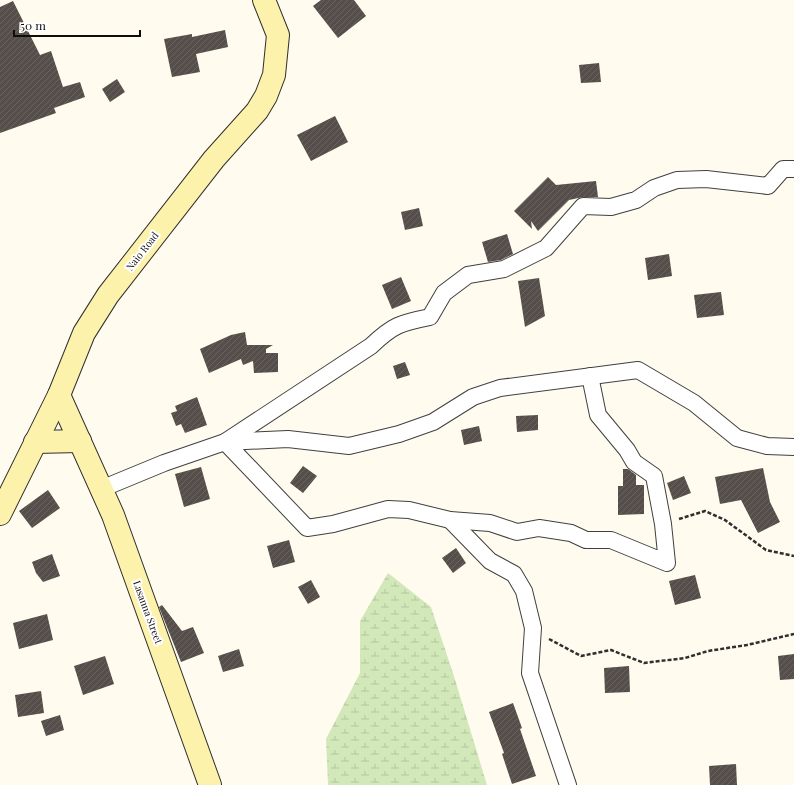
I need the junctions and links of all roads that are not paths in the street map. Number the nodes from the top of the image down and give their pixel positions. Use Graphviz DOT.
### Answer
graph roads {
  1 [pos="264,0"];
  2 [pos="794,169"];
  3 [pos="590,376"];
  4 [pos="59,395"];
  5 [pos="80,441"];
  6 [pos="35,442"];
  7 [pos="225,442"];
  8 [pos="794,447"];
  9 [pos="101,489"];
  10 [pos="0,514"];
  11 [pos="450,520"];
  12 [pos="210,785"];
  13 [pos="568,785"];
  1 -- 4 [label="street, Naio Road"];
  2 -- 7 [label="street"];
  3 -- 7 [label="street"];
  3 -- 8 [label="street"];
  3 -- 11 [label="street"];
  4 -- 5 [label="street, Lasanna Street"];
  4 -- 6 [label="street, Naio Road"];
  5 -- 6 [label="street"];
  5 -- 9 [label="street, Lasanna Street"];
  6 -- 10 [label="street, Naio Road"];
  7 -- 9 [label="street"];
  7 -- 11 [label="street"];
  9 -- 12 [label="street, Lasanna Street"];
  11 -- 13 [label="street"];
}
